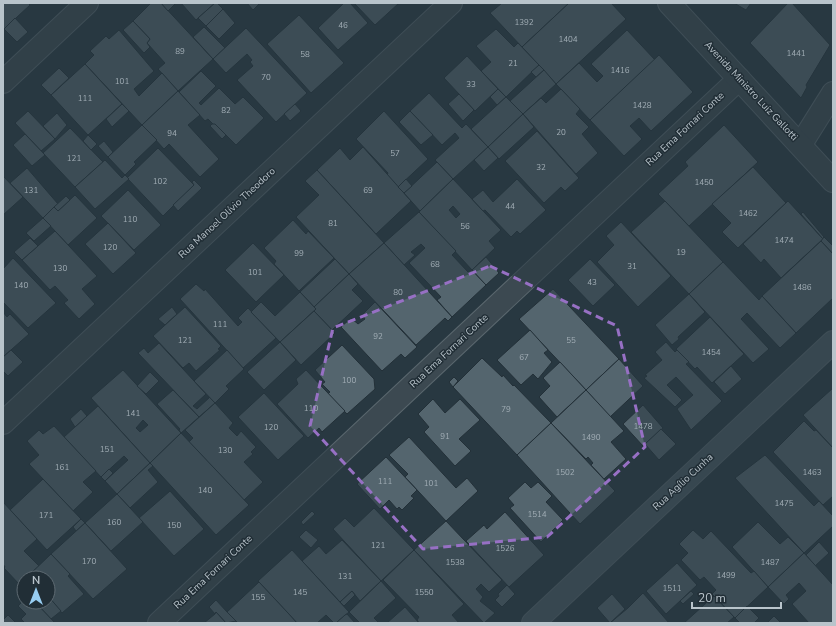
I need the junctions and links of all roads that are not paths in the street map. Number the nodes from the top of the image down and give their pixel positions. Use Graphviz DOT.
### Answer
graph roads {
  1 [pos="87,3"];
  2 [pos="451,3"];
  3 [pos="669,3"];
  4 [pos="739,79"];
  5 [pos="3,82"];
  6 [pos="833,93"];
  7 [pos="801,144"];
  8 [pos="833,180"];
  9 [pos="833,342"];
  10 [pos="3,423"];
  11 [pos="159,623"];
  12 [pos="533,623"];
  1 -- 5 [label="street"];
  2 -- 10 [label="street, Rua Manoel Olívio Theodoro"];
  3 -- 4 [label="street, Avenida Ministro Luiz Gallotti"];
  4 -- 7 [label="street, Avenida Ministro Luiz Gallotti"];
  4 -- 11 [label="street, Rua Ema Fornari Conte"];
  6 -- 7 [label="street"];
  7 -- 8 [label="street, Avenida Ministro Luiz Gallotti"];
  9 -- 12 [label="main road, Rua Agílio Cunha"];
}
